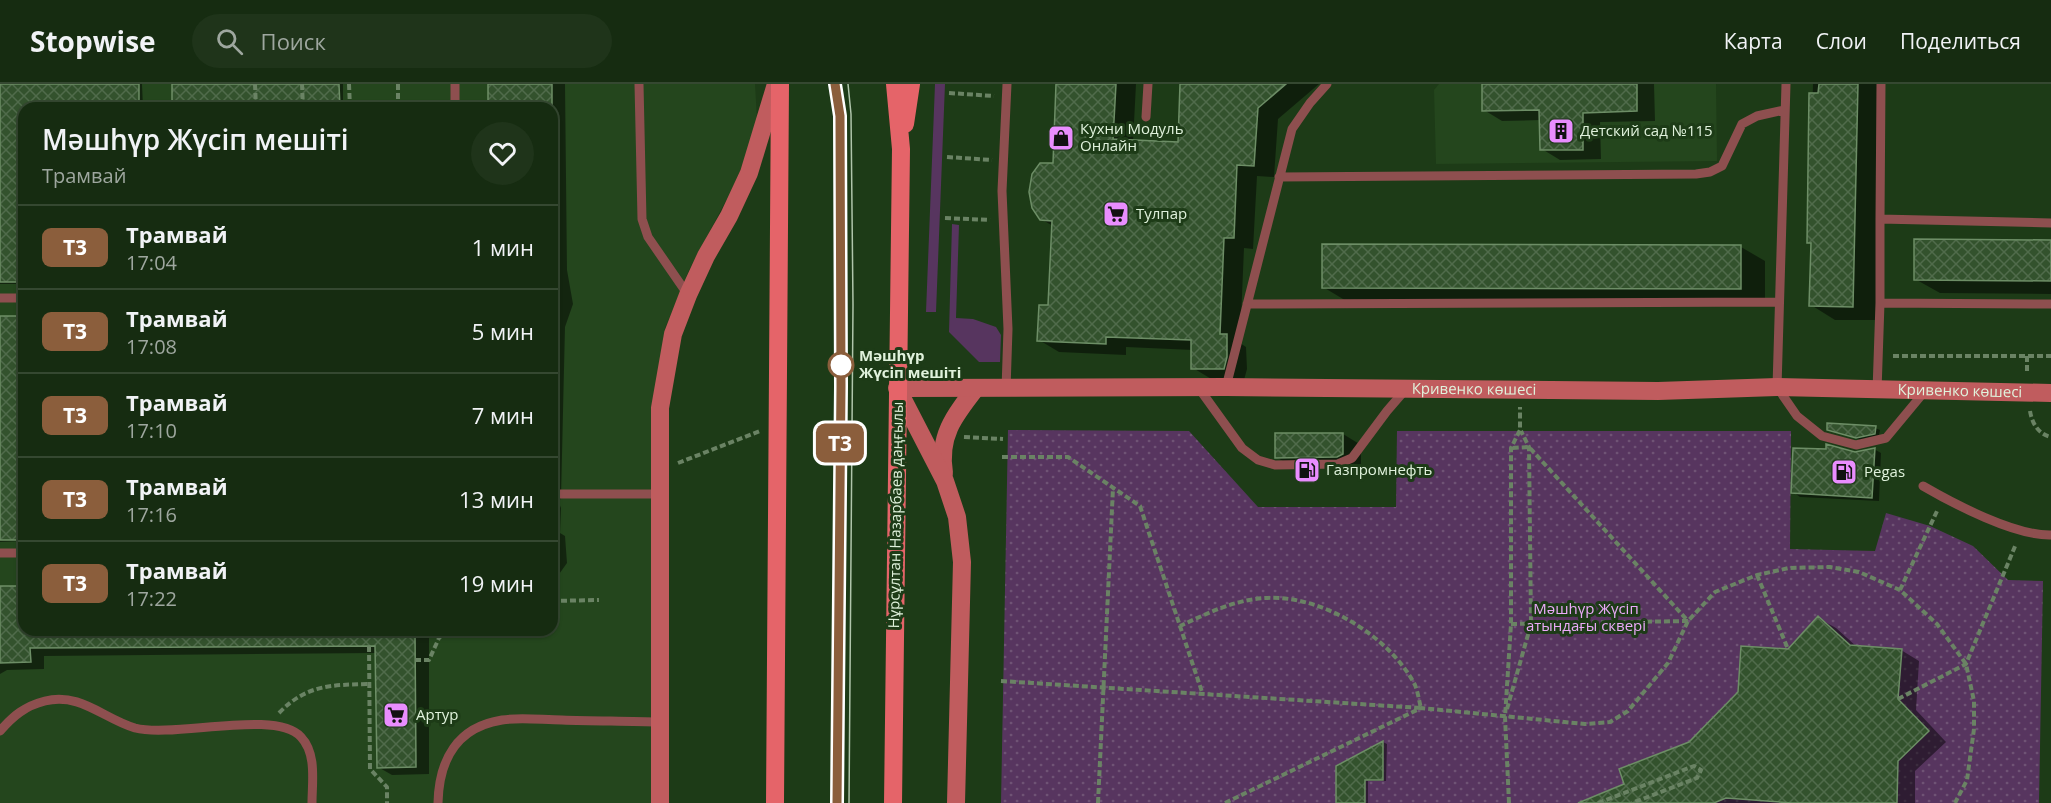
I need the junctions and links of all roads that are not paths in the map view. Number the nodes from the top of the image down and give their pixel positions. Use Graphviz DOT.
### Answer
graph roads {
  1 [pos="455,84"];
  2 [pos="639,84"];
  3 [pos="778,84"];
  4 [pos="895,84"];
  5 [pos="911,84"];
  6 [pos="1007,84"];
  7 [pos="1148,84"];
  8 [pos="1327,84"];
  9 [pos="1786,84"];
  10 [pos="1881,84"];
  11 [pos="455,102"];
  12 [pos="1784,110"];
  13 [pos="1146,117"];
  14 [pos="901,149"];
  15 [pos="1279,177"];
  16 [pos="1880,219"];
  17 [pos="2051,223"];
  18 [pos="688,295"];
  19 [pos="0,298"];
  20 [pos="18,298"];
  21 [pos="1779,302"];
  22 [pos="1880,303"];
  23 [pos="1247,304"];
  24 [pos="2051,304"];
  25 [pos="1198,387"];
  26 [pos="1226,387"];
  27 [pos="1777,387"];
  28 [pos="897,388"];
  29 [pos="976,388"];
  30 [pos="1006,388"];
  31 [pos="1406,389"];
  32 [pos="1877,391"];
  33 [pos="1925,391"];
  34 [pos="2051,393"];
  35 [pos="945,481"];
  36 [pos="1923,486"];
  37 [pos="558,494"];
  38 [pos="660,494"];
  39 [pos="2051,535"];
  40 [pos="18,552"];
  41 [pos="0,553"];
  42 [pos="660,722"];
  43 [pos="0,731"];
  44 [pos="312,803"];
  45 [pos="438,803"];
  46 [pos="660,803"];
  47 [pos="775,803"];
  48 [pos="893,803"];
  49 [pos="956,803"];
  1 -- 11 [label="lane"];
  2 -- 18 [label="lane"];
  3 -- 18 [label="street"];
  3 -- 47 [label="main road"];
  4 -- 14 [label="main road, Нұрсұлтан Назарбаев даңғылы"];
  5 -- 14 [label="main road"];
  6 -- 30 [label="lane"];
  7 -- 13 [label="lane"];
  8 -- 15 [label="lane"];
  9 -- 12 [label="lane"];
  10 -- 16 [label="lane"];
  12 -- 15 [label="lane"];
  12 -- 21 [label="lane"];
  14 -- 28 [label="main road, Нұрсұлтан Назарбаев даңғылы"];
  15 -- 23 [label="lane"];
  16 -- 17 [label="lane"];
  16 -- 22 [label="lane"];
  18 -- 38 [label="street"];
  19 -- 20 [label="lane"];
  21 -- 23 [label="lane"];
  21 -- 27 [label="lane"];
  22 -- 24 [label="lane"];
  22 -- 32 [label="lane"];
  23 -- 26 [label="lane"];
  25 -- 26 [label="street, Кривенко көшесі"];
  25 -- 30 [label="street, Кривенко көшесі"];
  25 -- 31 [label="lane"];
  26 -- 31 [label="street, Кривенко көшесі"];
  27 -- 31 [label="street, Кривенко көшесі"];
  27 -- 32 [label="street, Кривенко көшесі"];
  27 -- 33 [label="lane"];
  28 -- 29 [label="street, Кривенко көшесі"];
  28 -- 35 [label="street"];
  28 -- 48 [label="main road, Нұрсұлтан Назарбаев даңғылы"];
  29 -- 30 [label="street, Кривенко көшесі"];
  29 -- 35 [label="street"];
  32 -- 33 [label="street, Кривенко көшесі"];
  33 -- 34 [label="street, Кривенко көшесі"];
  35 -- 49 [label="street"];
  36 -- 39 [label="lane"];
  37 -- 38 [label="lane"];
  38 -- 42 [label="street"];
  40 -- 41 [label="lane"];
  42 -- 45 [label="lane"];
  42 -- 46 [label="street"];
  43 -- 44 [label="lane"];
}
